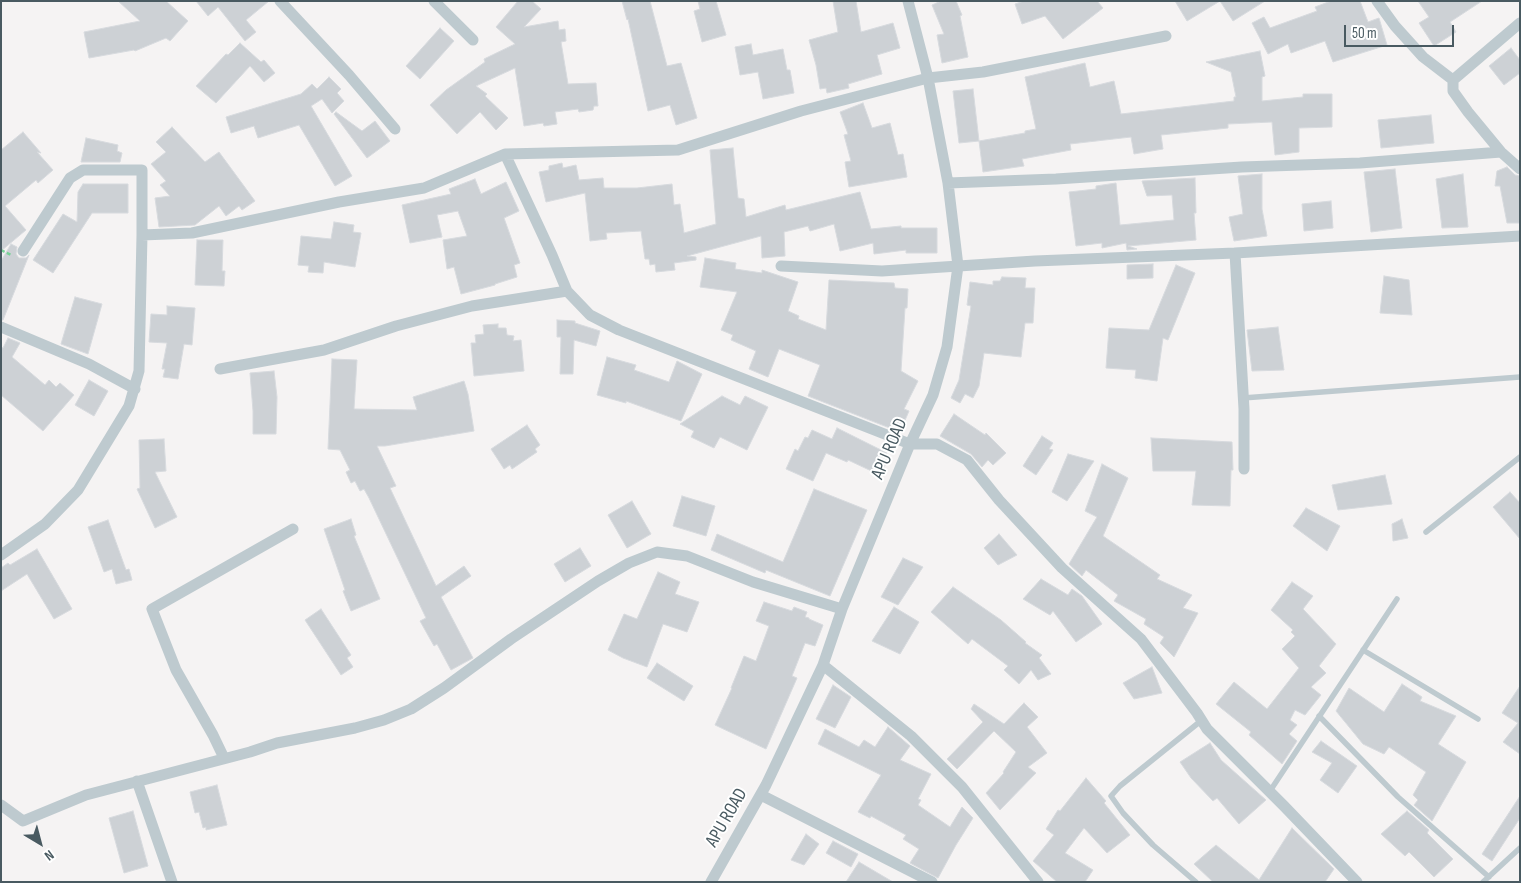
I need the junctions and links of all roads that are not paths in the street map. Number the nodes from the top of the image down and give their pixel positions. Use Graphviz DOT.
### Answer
graph roads {
  1 [pos="280,1"];
  2 [pos="434,1"];
  3 [pos="908,1"];
  4 [pos="1377,1"];
  5 [pos="1520,23"];
  6 [pos="1166,36"];
  7 [pos="473,40"];
  8 [pos="928,78"];
  9 [pos="1453,80"];
  10 [pos="395,128"];
  11 [pos="1501,152"];
  12 [pos="505,154"];
  13 [pos="1520,169"];
  14 [pos="948,183"];
  15 [pos="142,235"];
  16 [pos="1520,236"];
  17 [pos="23,251"];
  18 [pos="1235,253"];
  19 [pos="781,266"];
  20 [pos="958,266"];
  21 [pos="566,292"];
  22 [pos="1,327"];
  23 [pos="220,369"];
  24 [pos="1520,377"];
  25 [pos="135,389"];
  26 [pos="1243,398"];
  27 [pos="910,444"];
  28 [pos="1520,457"];
  29 [pos="1244,469"];
  30 [pos="293,529"];
  31 [pos="1426,532"];
  32 [pos="1,555"];
  33 [pos="1397,599"];
  34 [pos="842,609"];
  35 [pos="1363,650"];
  36 [pos="823,665"];
  37 [pos="1319,716"];
  38 [pos="1478,719"];
  39 [pos="1202,720"];
  40 [pos="224,758"];
  41 [pos="137,781"];
  42 [pos="1270,791"];
  43 [pos="761,794"];
  44 [pos="1,805"];
  45 [pos="1520,848"];
  46 [pos="1489,877"];
  47 [pos="172,882"];
  48 [pos="711,882"];
  49 [pos="932,882"];
  50 [pos="1038,882"];
  51 [pos="1196,882"];
  52 [pos="1357,882"];
  53 [pos="1483,882"];
  1 -- 10 [label="street"];
  2 -- 7 [label="street"];
  3 -- 8 [label="street, APU ROAD"];
  4 -- 9 [label="street"];
  5 -- 9 [label="street"];
  6 -- 8 [label="street"];
  8 -- 12 [label="street"];
  8 -- 14 [label="street, APU ROAD"];
  9 -- 11 [label="street"];
  11 -- 13 [label="street"];
  11 -- 14 [label="street"];
  12 -- 15 [label="street"];
  12 -- 21 [label="street"];
  14 -- 20 [label="street, APU ROAD"];
  15 -- 17 [label="street"];
  15 -- 25 [label="street"];
  16 -- 18 [label="street"];
  18 -- 20 [label="street"];
  18 -- 26 [label="street"];
  19 -- 20 [label="street"];
  20 -- 27 [label="street, APU ROAD"];
  21 -- 23 [label="street"];
  21 -- 27 [label="street"];
  22 -- 25 [label="street"];
  24 -- 26 [label="lane"];
  25 -- 32 [label="street"];
  26 -- 29 [label="street"];
  27 -- 34 [label="street, APU ROAD"];
  27 -- 39 [label="street"];
  28 -- 31 [label="lane"];
  30 -- 40 [label="street"];
  33 -- 35 [label="lane"];
  34 -- 36 [label="street, APU ROAD"];
  34 -- 40 [label="street"];
  35 -- 37 [label="lane"];
  35 -- 38 [label="lane"];
  36 -- 43 [label="street, APU ROAD"];
  36 -- 50 [label="street"];
  37 -- 42 [label="lane"];
  37 -- 46 [label="lane"];
  39 -- 42 [label="street"];
  39 -- 51 [label="lane"];
  40 -- 41 [label="street"];
  41 -- 44 [label="street"];
  41 -- 47 [label="street"];
  42 -- 52 [label="street"];
  43 -- 48 [label="street, APU ROAD"];
  43 -- 49 [label="street"];
  45 -- 46 [label="lane"];
  46 -- 53 [label="lane"];
}
